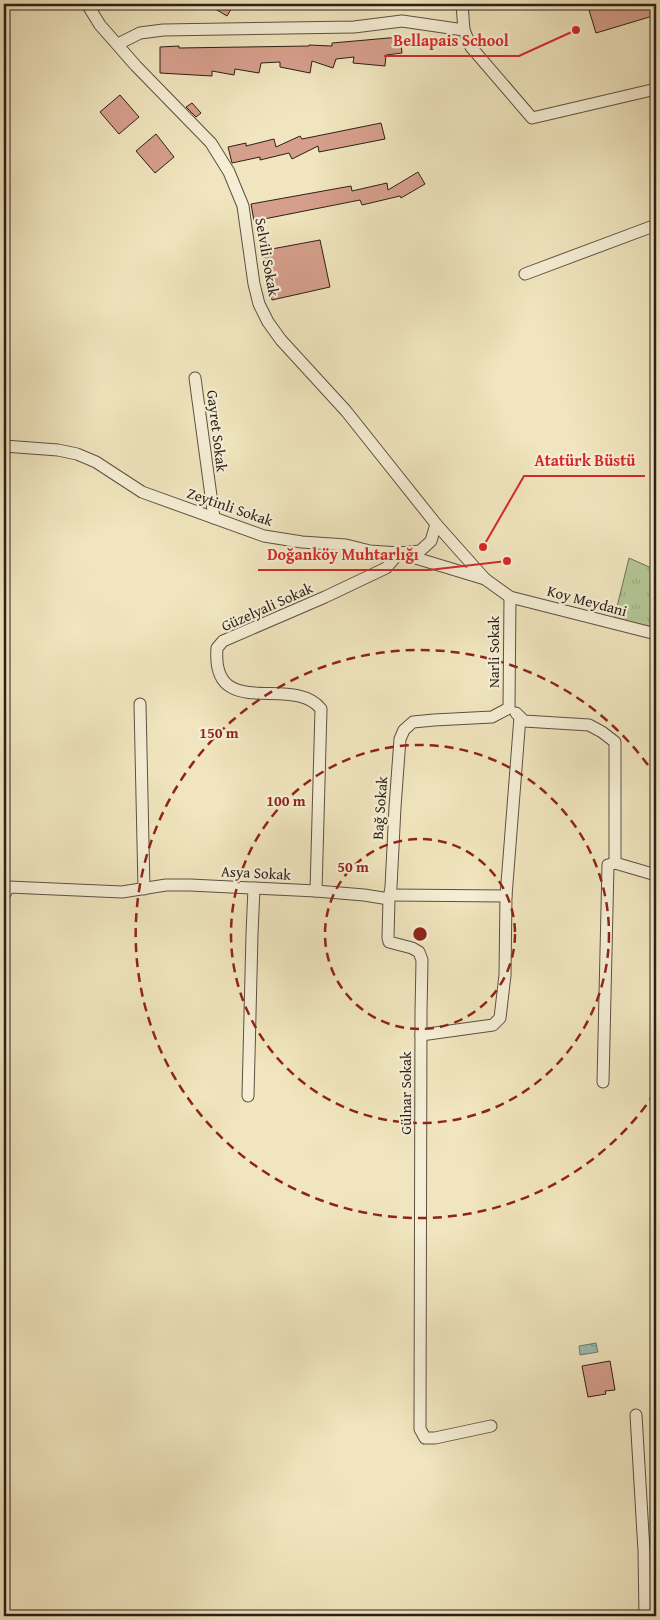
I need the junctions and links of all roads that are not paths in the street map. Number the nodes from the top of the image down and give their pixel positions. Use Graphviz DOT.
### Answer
graph roads {
  1 [pos="87,4"];
  2 [pos="462,4"];
  3 [pos="464,30"];
  4 [pos="118,44"];
  5 [pos="656,89"];
  6 [pos="656,225"];
  7 [pos="525,274"];
  8 [pos="195,378"];
  9 [pos="4,446"];
  10 [pos="214,518"];
  11 [pos="436,524"];
  12 [pos="400,553"];
  13 [pos="485,579"];
  14 [pos="510,597"];
  15 [pos="656,634"];
  16 [pos="140,704"];
  17 [pos="509,708"];
  18 [pos="520,717"];
  19 [pos="615,863"];
  20 [pos="656,875"];
  21 [pos="254,888"];
  22 [pos="144,889"];
  23 [pos="316,891"];
  24 [pos="4,895"];
  25 [pos="506,896"];
  26 [pos="389,897"];
  27 [pos="421,1035"];
  28 [pos="603,1082"];
  29 [pos="248,1096"];
  30 [pos="636,1415"];
  31 [pos="491,1426"];
  32 [pos="645,1616"];
  1 -- 4 [label="street, Selvili Sokak"];
  2 -- 3 [label="street"];
  3 -- 4 [label="street"];
  3 -- 5 [label="street"];
  4 -- 11 [label="street, Selvili Sokak"];
  6 -- 7 [label="street"];
  8 -- 10 [label="street, Gayret Sokak"];
  9 -- 10 [label="street, Zeytinli Sokak"];
  10 -- 12 [label="street, Zeytinli Sokak"];
  11 -- 12 [label="street"];
  11 -- 13 [label="street, Selvili Sokak"];
  12 -- 13 [label="street, Zeytinli Sokak"];
  12 -- 23 [label="street, Güzelyali Sokak"];
  13 -- 14 [label="street, Zeytinli Sokak"];
  14 -- 15 [label="street, Koy Meydani"];
  14 -- 17 [label="street, Narli Sokak"];
  16 -- 22 [label="street"];
  17 -- 18 [label="street"];
  17 -- 26 [label="street, Bağ Sokak"];
  18 -- 19 [label="street"];
  18 -- 25 [label="street, Gülnar Sokak"];
  19 -- 20 [label="street"];
  19 -- 28 [label="street"];
  21 -- 22 [label="street, Asya Sokak"];
  21 -- 23 [label="street, Asya Sokak"];
  21 -- 29 [label="street"];
  22 -- 24 [label="street, Asya Sokak"];
  23 -- 26 [label="street, Asya Sokak"];
  25 -- 26 [label="street, Asya Sokak"];
  25 -- 27 [label="street, Gülnar Sokak"];
  26 -- 27 [label="street, Bağ Sokak"];
  27 -- 31 [label="street, Gülnar Sokak"];
  30 -- 32 [label="street"];
}
